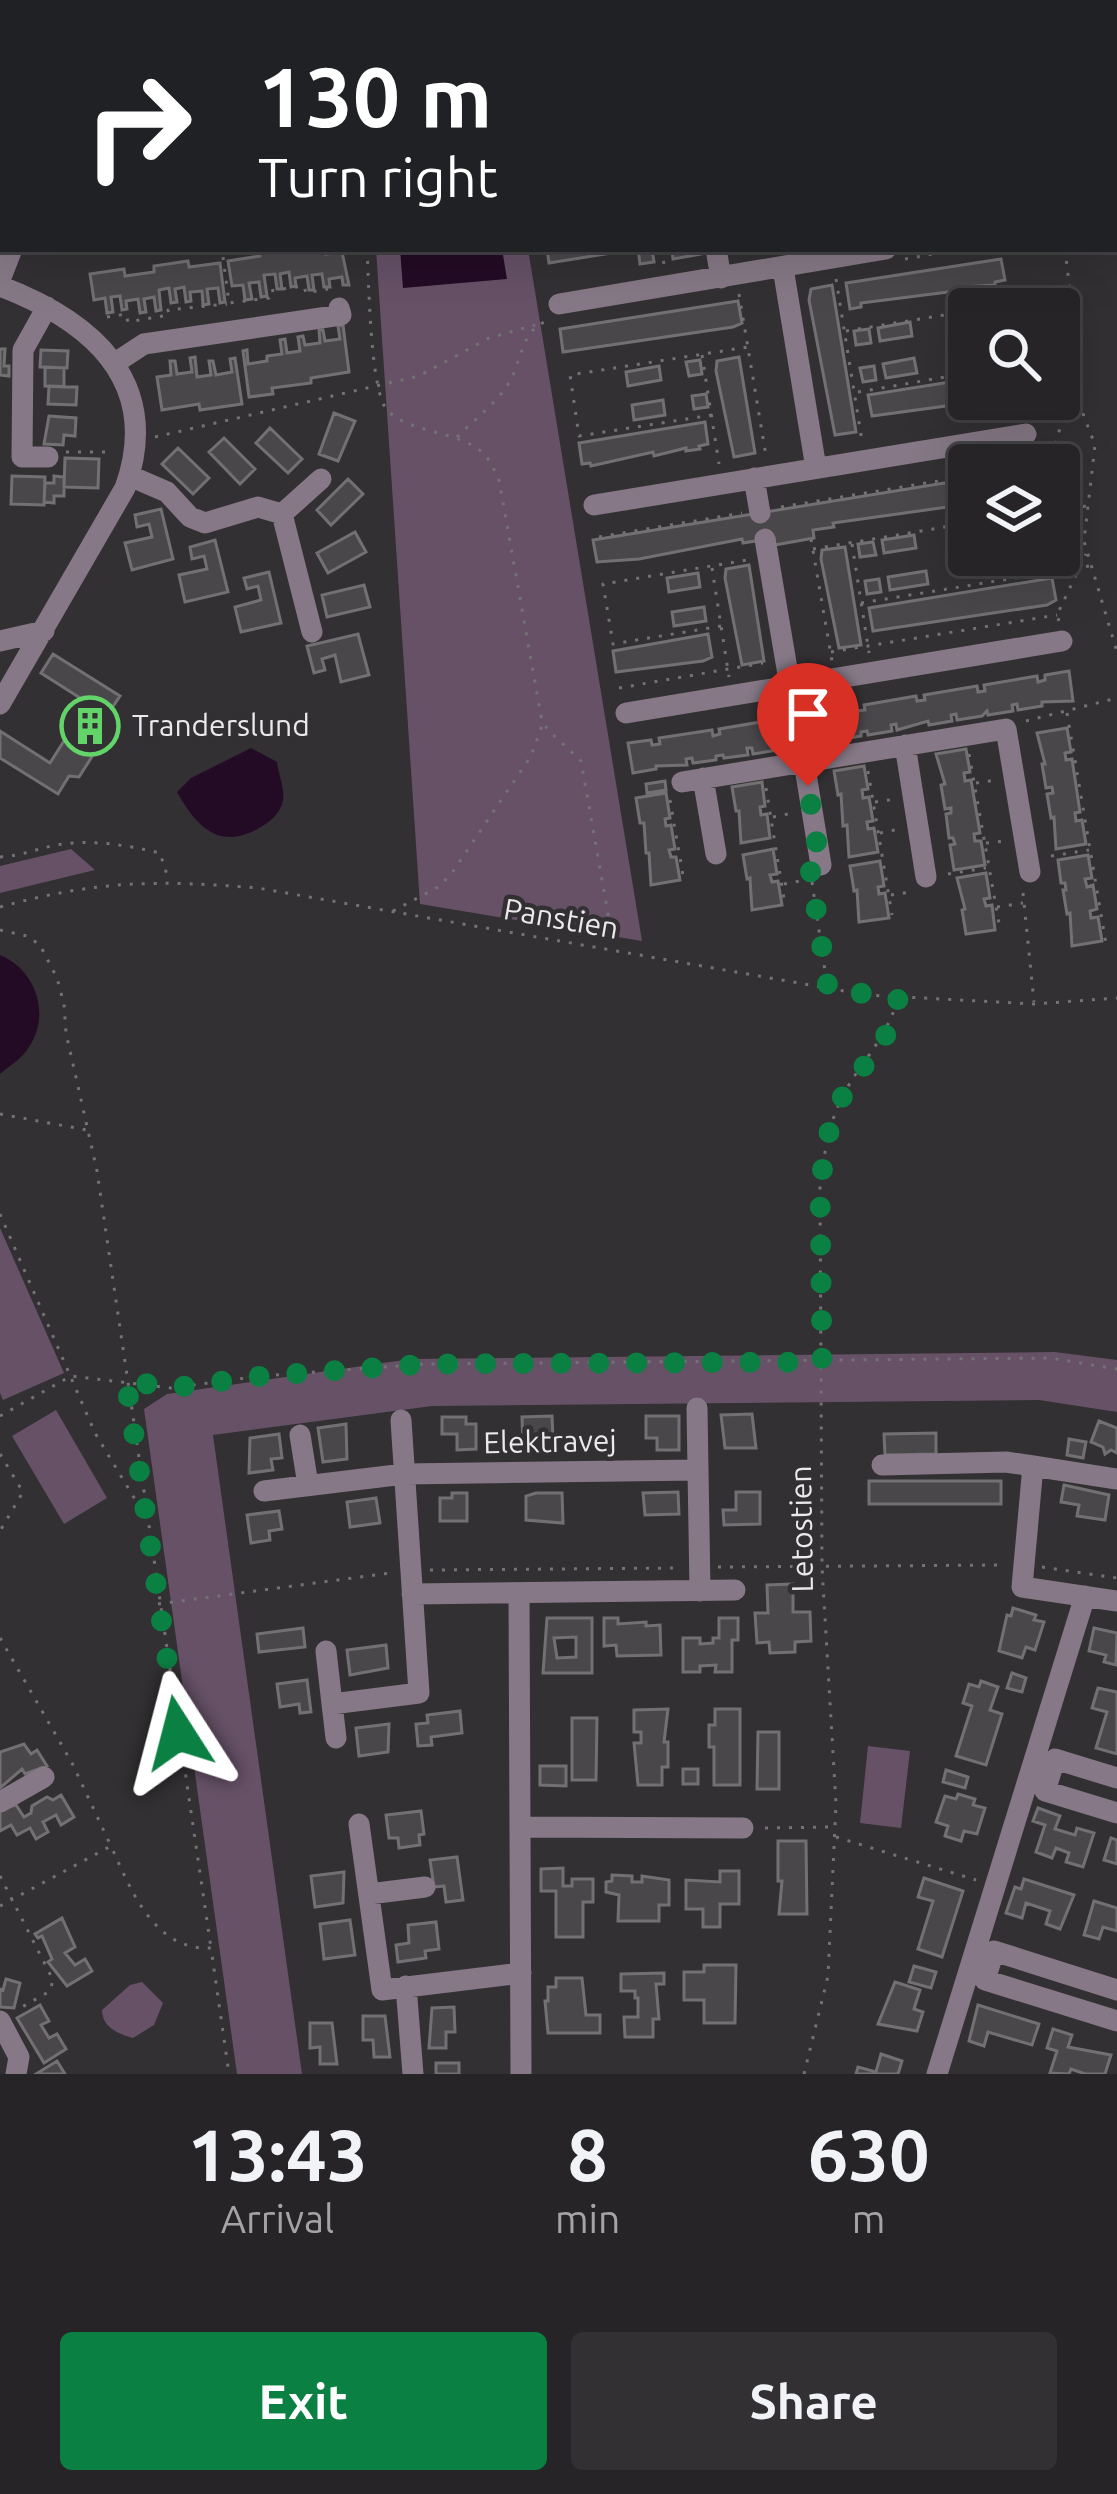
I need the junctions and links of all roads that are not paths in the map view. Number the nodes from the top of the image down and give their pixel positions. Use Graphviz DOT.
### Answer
graph roads {
  1 [pos="1003,0"];
  2 [pos="1028,0"];
  3 [pos="11,252"];
  4 [pos="717,252"];
  5 [pos="870,252"];
  6 [pos="782,268"];
  7 [pos="728,276"];
  8 [pos="0,283"];
  9 [pos="340,304"];
  10 [pos="47,307"];
  11 [pos="554,312"];
  12 [pos="115,363"];
  13 [pos="1026,434"];
  14 [pos="48,457"];
  15 [pos="816,468"];
  16 [pos="130,476"];
  17 [pos="762,477"];
  18 [pos="321,479"];
  19 [pos="594,505"];
  20 [pos="760,512"];
  21 [pos="282,514"];
  22 [pos="767,548"];
  23 [pos="44,631"];
  24 [pos="312,632"];
  25 [pos="0,641"];
  26 [pos="1062,641"];
  27 [pos="825,680"];
  28 [pos="790,686"];
  29 [pos="0,704"];
  30 [pos="626,713"];
  31 [pos="904,745"];
  32 [pos="828,758"];
  33 [pos="804,762"];
  34 [pos="716,854"];
  35 [pos="1029,866"];
  36 [pos="816,872"];
  37 [pos="926,877"];
  38 [pos="697,1408"];
  39 [pos="401,1420"];
  40 [pos="300,1435"];
  41 [pos="883,1465"];
  42 [pos="1033,1466"];
  43 [pos="698,1470"];
  44 [pos="404,1474"];
  45 [pos="1117,1479"];
  46 [pos="308,1485"];
  47 [pos="264,1491"];
  48 [pos="734,1590"];
  49 [pos="700,1591"];
  50 [pos="519,1593"];
  51 [pos="412,1594"];
  52 [pos="1085,1596"];
  53 [pos="1117,1601"];
  54 [pos="326,1652"];
  55 [pos="332,1704"];
  56 [pos="336,1738"];
  57 [pos="1040,1774"];
  58 [pos="44,1777"];
  59 [pos="1117,1778"];
  60 [pos="0,1802"];
  61 [pos="1117,1814"];
  62 [pos="359,1824"];
  63 [pos="520,1827"];
  64 [pos="743,1828"];
  65 [pos="425,1886"];
  66 [pos="369,1894"];
  67 [pos="981,1963"];
  68 [pos="521,1973"];
  69 [pos="406,1986"];
  70 [pos="1117,1990"];
  71 [pos="8,2015"];
  72 [pos="1117,2021"];
  73 [pos="16,2074"];
  74 [pos="410,2074"];
  75 [pos="521,2074"];
  76 [pos="937,2074"];
  1 -- 2 [label="street"];
  3 -- 8 [label="street"];
  4 -- 7 [label="street"];
  5 -- 6 [label="street"];
  6 -- 7 [label="street"];
  6 -- 15 [label="street"];
  7 -- 11 [label="street"];
  8 -- 10 [label="street"];
  9 -- 12 [label="street"];
  10 -- 12 [label="street"];
  10 -- 14 [label="street"];
  12 -- 16 [label="street"];
  13 -- 15 [label="street"];
  15 -- 17 [label="street"];
  16 -- 21 [label="street"];
  16 -- 23 [label="street"];
  17 -- 19 [label="street"];
  17 -- 20 [label="street"];
  18 -- 21 [label="street"];
  21 -- 24 [label="street"];
  22 -- 28 [label="street"];
  23 -- 25 [label="street"];
  23 -- 29 [label="street"];
  26 -- 27 [label="street"];
  27 -- 28 [label="street"];
  27 -- 32 [label="street"];
  28 -- 30 [label="street"];
  31 -- 32 [label="street"];
  31 -- 35 [label="street"];
  31 -- 37 [label="street"];
  32 -- 33 [label="street"];
  33 -- 34 [label="street"];
  33 -- 36 [label="street"];
  38 -- 43 [label="street"];
  39 -- 44 [label="street"];
  40 -- 46 [label="street"];
  41 -- 42 [label="street"];
  42 -- 45 [label="street"];
  42 -- 52 [label="street"];
  43 -- 44 [label="street, Elektravej"];
  43 -- 49 [label="street"];
  44 -- 46 [label="street, Elektravej"];
  44 -- 51 [label="street"];
  46 -- 47 [label="street, Elektravej"];
  48 -- 49 [label="street"];
  49 -- 50 [label="street"];
  50 -- 51 [label="street"];
  50 -- 63 [label="street"];
  51 -- 55 [label="street"];
  52 -- 53 [label="street"];
  52 -- 57 [label="street"];
  54 -- 55 [label="street"];
  55 -- 56 [label="street"];
  57 -- 59 [label="street"];
  57 -- 61 [label="street"];
  57 -- 67 [label="street"];
  58 -- 60 [label="street"];
  62 -- 66 [label="street"];
  63 -- 64 [label="street"];
  63 -- 68 [label="street"];
  65 -- 66 [label="street"];
  66 -- 69 [label="street"];
  67 -- 70 [label="street"];
  67 -- 72 [label="street"];
  67 -- 76 [label="street"];
  68 -- 69 [label="street"];
  68 -- 75 [label="street"];
  69 -- 74 [label="street"];
  71 -- 73 [label="street"];
}
